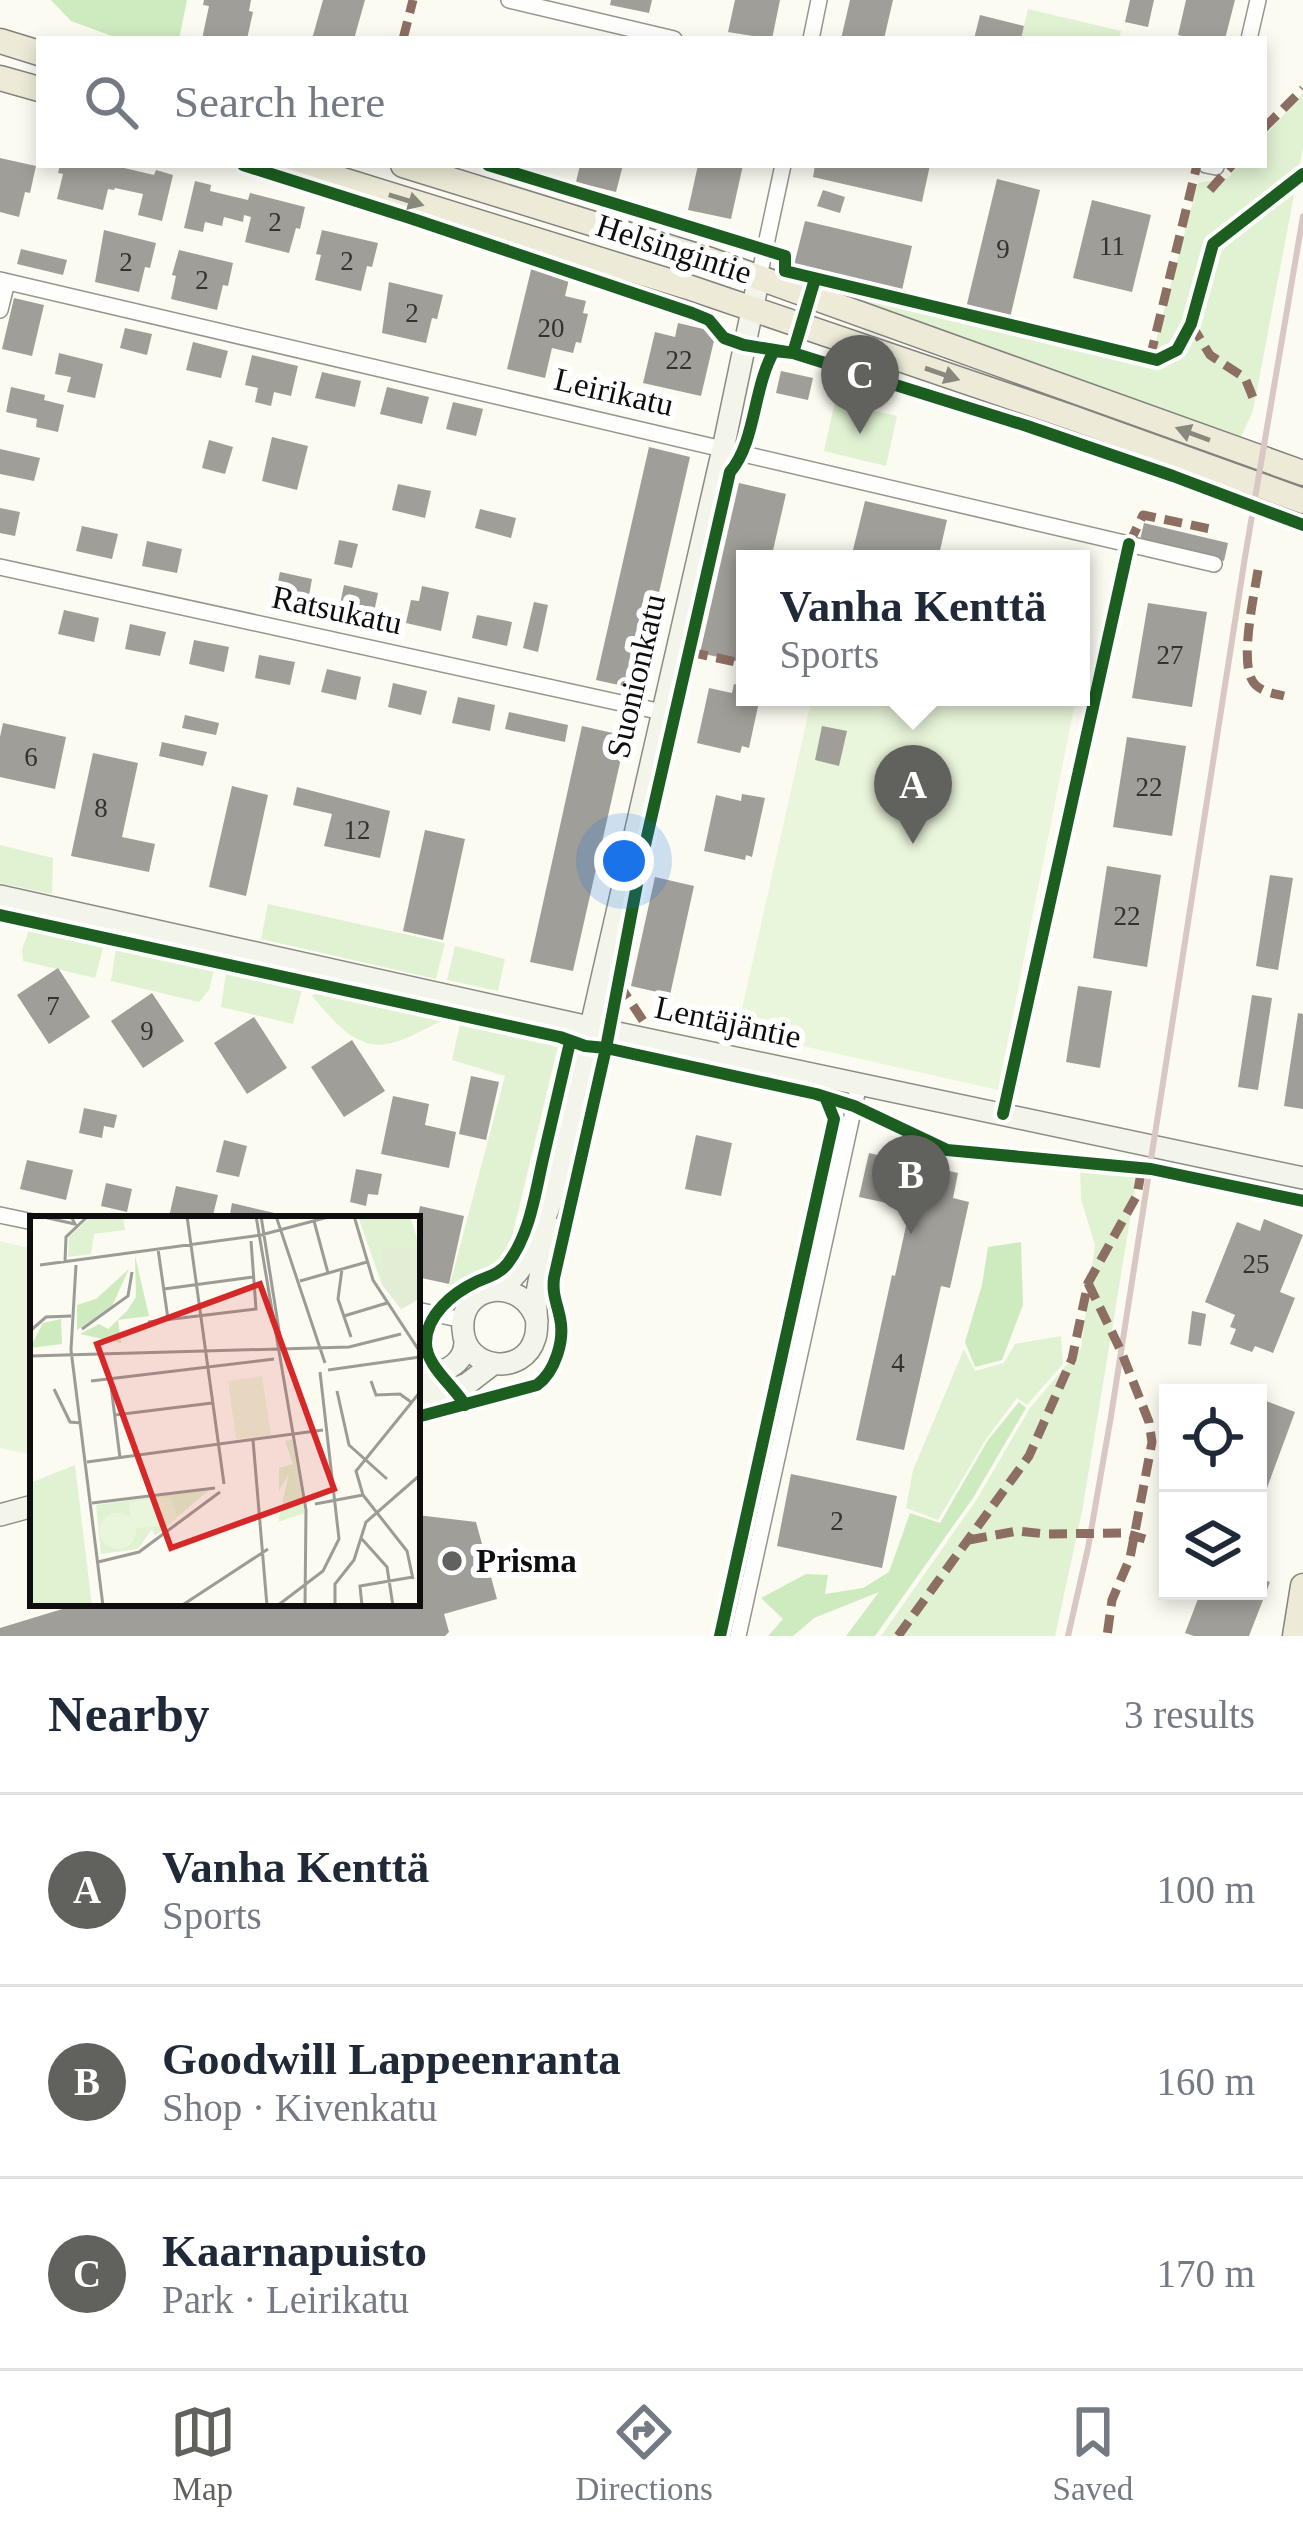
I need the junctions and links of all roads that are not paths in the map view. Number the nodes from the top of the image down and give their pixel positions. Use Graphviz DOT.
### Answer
graph roads {
  1 [pos="509,0"];
  2 [pos="819,0"];
  3 [pos="1258,0"];
  4 [pos="562,8"];
  5 [pos="663,36"];
  6 [pos="812,36"];
  7 [pos="1250,36"];
  8 [pos="0,40"];
  9 [pos="36,51"];
  10 [pos="0,77"];
  11 [pos="36,88"];
  12 [pos="304,168"];
  13 [pos="413,168"];
  14 [pos="782,168"];
  15 [pos="759,278"];
  16 [pos="3,281"];
  17 [pos="752,308"];
  18 [pos="0,310"];
  19 [pos="723,449"];
  20 [pos="1303,473"];
  21 [pos="1303,501"];
  22 [pos="1214,564"];
  23 [pos="0,567"];
  24 [pos="662,712"];
  25 [pos="0,896"];
  26 [pos="590,1027"];
  27 [pos="860,1084"];
  28 [pos="1303,1178"];
  29 [pos="551,1201"];
  30 [pos="0,1215"];
  31 [pos="30,1221"];
  32 [pos="495,1290"];
  33 [pos="420,1311"];
  34 [pos="537,1322"];
  35 [pos="464,1330"];
  36 [pos="493,1364"];
  37 [pos="420,1380"];
  38 [pos="420,1402"];
  39 [pos="30,1507"];
  40 [pos="0,1515"];
  41 [pos="1303,1586"];
  42 [pos="738,1636"];
  43 [pos="1294,1636"];
  1 -- 4 [label="street"];
  2 -- 6 [label="street"];
  3 -- 7 [label="street"];
  4 -- 5 [label="street"];
  8 -- 9 [label="main road"];
  10 -- 11 [label="main road"];
  12 -- 17 [label="main road, Helsingintie, one-way"];
  13 -- 15 [label="main road, Helsingintie"];
  14 -- 15 [label="street, Suonionkatu"];
  15 -- 17 [label="street, Suonionkatu"];
  20 -- 15 [label="main road, Helsingintie, one-way"];
  16 -- 18 [label="street"];
  16 -- 19 [label="street, Leirikatu"];
  17 -- 19 [label="street, Suonionkatu"];
  17 -- 21 [label="main road, Helsingintie, one-way"];
  19 -- 22 [label="street, Leirikatu"];
  19 -- 24 [label="street, Suonionkatu"];
  23 -- 24 [label="street, Ratsukatu"];
  24 -- 26 [label="street, Suonionkatu"];
  25 -- 26 [label="street, Lentäjäntie"];
  26 -- 27 [label="street, Lentäjäntie"];
  26 -- 29 [label="street, Suonionkatu"];
  27 -- 28 [label="street, Lentäjäntie"];
  27 -- 42 [label="street"];
  29 -- 32 [label="street, Suonionkatu"];
  29 -- 34 [label="street, Suonionkatu"];
  30 -- 31 [label="street"];
  32 -- 34 [label="street"];
  32 -- 35 [label="street"];
  33 -- 35 [label="street"];
  34 -- 36 [label="street"];
  35 -- 36 [label="street"];
  35 -- 37 [label="street"];
  36 -- 38 [label="street"];
  39 -- 40 [label="street"];
  41 -- 43 [label="main road"];
}
